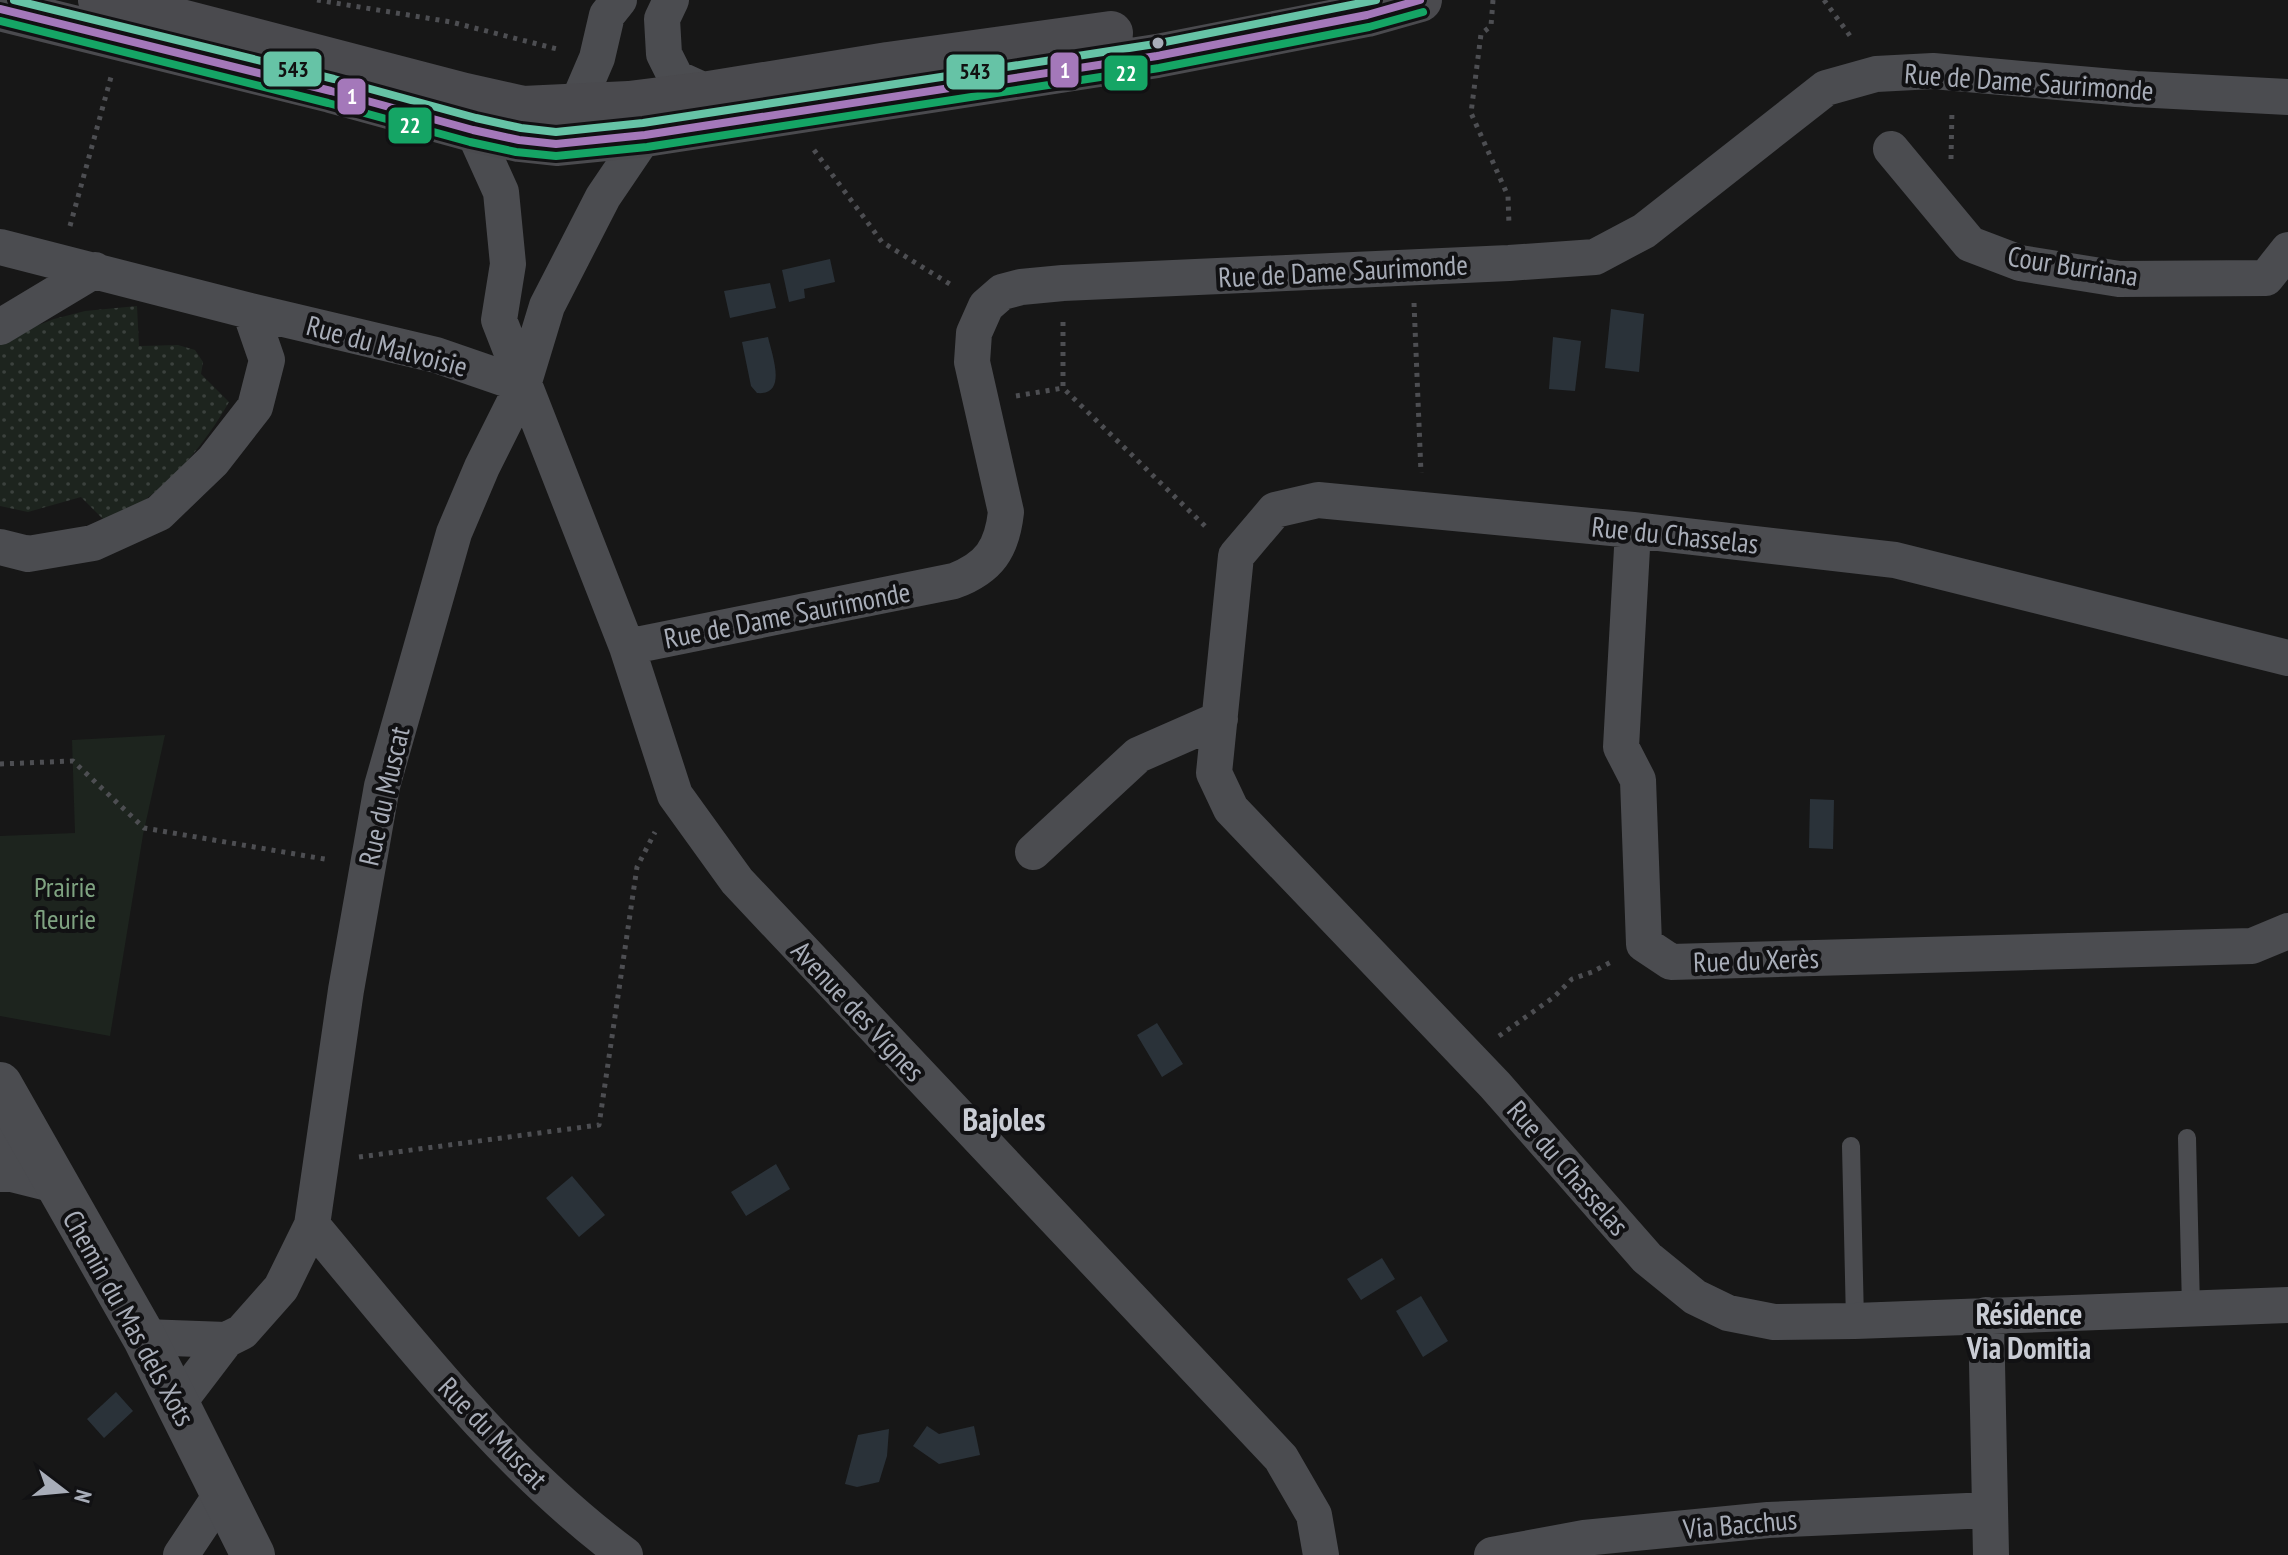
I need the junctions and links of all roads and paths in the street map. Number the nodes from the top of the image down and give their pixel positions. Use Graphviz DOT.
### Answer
graph roads {
  1 [pos="100,0"];
  2 [pos="317,0"];
  3 [pos="619,0"];
  4 [pos="671,0"];
  5 [pos="1294,0"];
  6 [pos="1420,0"];
  7 [pos="1493,0"];
  8 [pos="1824,0"];
  9 [pos="0,9"];
  10 [pos="1845,30"];
  11 [pos="121,41"];
  12 [pos="597,58"];
  13 [pos="709,93"];
  14 [pos="2288,97"];
  15 [pos="576,107"];
  16 [pos="787,114"];
  17 [pos="473,130"];
  18 [pos="645,135"];
  19 [pos="1891,149"];
  20 [pos="0,247"];
  21 [pos="2288,250"];
  22 [pos="60,261"];
  23 [pos="1509,263"];
  24 [pos="1413,267"];
  25 [pos="95,270"];
  26 [pos="1063,283"];
  27 [pos="986,306"];
  28 [pos="250,311"];
  29 [pos="0,327"];
  30 [pos="523,385"];
  31 [pos="1423,510"];
  32 [pos="1633,530"];
  33 [pos="0,547"];
  34 [pos="1236,556"];
  35 [pos="627,647"];
  36 [pos="2288,658"];
  37 [pos="1220,719"];
  38 [pos="0,764"];
  39 [pos="675,795"];
  40 [pos="1033,852"];
  41 [pos="368,867"];
  42 [pos="2288,931"];
  43 [pos="1644,944"];
  44 [pos="1469,1058"];
  45 [pos="6,1111"];
  46 [pos="2187,1138"];
  47 [pos="1851,1146"];
  48 [pos="321,1162"];
  49 [pos="0,1174"];
  50 [pos="56,1185"];
  51 [pos="312,1225"];
  52 [pos="2288,1305"];
  53 [pos="2191,1308"];
  54 [pos="1986,1315"];
  55 [pos="1855,1321"];
  56 [pos="144,1337"];
  57 [pos="226,1340"];
  58 [pos="178,1403"];
  59 [pos="223,1492"];
  60 [pos="1989,1510"];
  61 [pos="243,1552"];
  62 [pos="181,1555"];
  63 [pos="625,1555"];
  64 [pos="1321,1555"];
  65 [pos="1492,1555"];
  66 [pos="1991,1555"];
  1 -- 15 [label="main road"];
  2 -- 12 [label="path"];
  3 -- 12 [label="street"];
  4 -- 13 [label="street"];
  5 -- 13 [label="main road"];
  6 -- 16 [label="main road"];
  7 -- 23 [label="path"];
  8 -- 10 [label="path"];
  9 -- 11 [label="main road"];
  11 -- 17 [label="main road"];
  11 -- 22 [label="path"];
  12 -- 15 [label="street"];
  13 -- 15 [label="main road"];
  14 -- 23 [label="street, Rue de Dame Saurimonde"];
  16 -- 18 [label="main road"];
  16 -- 27 [label="path"];
  17 -- 18 [label="main road"];
  17 -- 30 [label="street, Avenue des Vignes"];
  18 -- 30 [label="street"];
  19 -- 21 [label="street, Cour Burriana"];
  20 -- 22 [label="street, Rue du Malvoisie"];
  22 -- 25 [label="street, Rue du Malvoisie"];
  23 -- 24 [label="street, Rue de Dame Saurimonde"];
  24 -- 26 [label="street, Rue de Dame Saurimonde"];
  24 -- 31 [label="path"];
  25 -- 28 [label="street, Rue du Malvoisie"];
  25 -- 29 [label="street"];
  26 -- 27 [label="street, Rue de Dame Saurimonde"];
  26 -- 34 [label="path"];
  27 -- 35 [label="street, Rue de Dame Saurimonde"];
  28 -- 30 [label="street, Rue du Malvoisie"];
  28 -- 33 [label="street, Rue du Malvoisie"];
  30 -- 35 [label="street, Avenue des Vignes"];
  30 -- 41 [label="street, Rue du Muscat"];
  31 -- 32 [label="street, Rue du Chasselas"];
  31 -- 34 [label="street, Rue du Chasselas"];
  32 -- 36 [label="street, Rue du Chasselas"];
  32 -- 43 [label="street"];
  34 -- 37 [label="street, Rue du Chasselas"];
  35 -- 39 [label="street, Avenue des Vignes"];
  37 -- 40 [label="street"];
  37 -- 44 [label="street, Rue du Chasselas"];
  38 -- 41 [label="path"];
  39 -- 48 [label="path"];
  39 -- 64 [label="street, Avenue des Vignes"];
  41 -- 48 [label="street, Rue du Muscat"];
  42 -- 43 [label="street, Rue du Xerès"];
  43 -- 44 [label="path"];
  44 -- 55 [label="street, Rue du Chasselas"];
  45 -- 50 [label="street, Chemin du Mas dels Xots"];
  46 -- 53 [label="lane"];
  47 -- 55 [label="lane"];
  48 -- 51 [label="street, Rue du Muscat"];
  49 -- 50 [label="street"];
  50 -- 56 [label="street, Chemin du Mas dels Xots"];
  51 -- 57 [label="street, Rue du Muscat"];
  51 -- 63 [label="street, Rue du Muscat"];
  52 -- 53 [label="street"];
  53 -- 54 [label="street"];
  54 -- 55 [label="street"];
  54 -- 60 [label="street"];
  56 -- 57 [label="street"];
  56 -- 58 [label="street, Chemin du Mas dels Xots"];
  57 -- 58 [label="street, Rue du Muscat"];
  58 -- 59 [label="street, Chemin du Mas dels Xots"];
  59 -- 61 [label="street, Chemin du Mas dels Xots"];
  59 -- 62 [label="street"];
  60 -- 65 [label="street, Via Bacchus"];
  60 -- 66 [label="street"];
}
